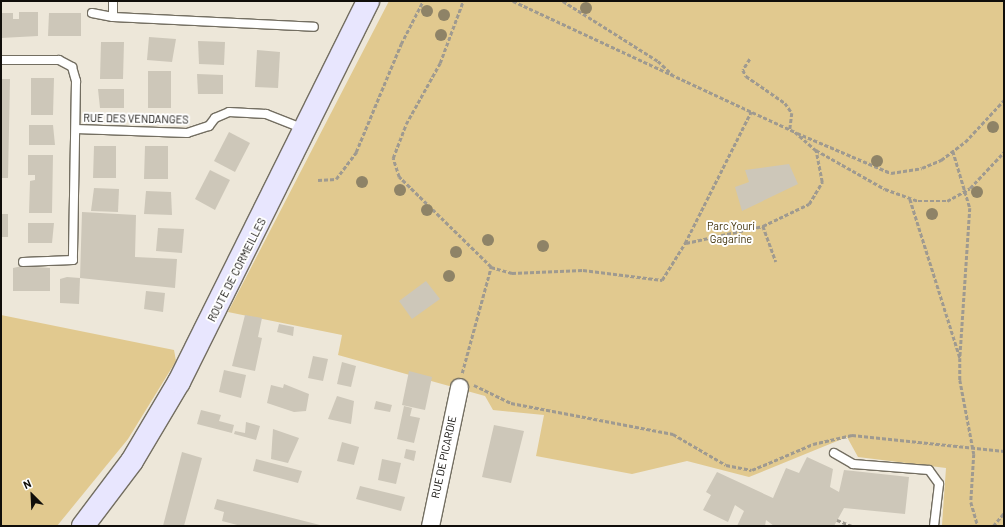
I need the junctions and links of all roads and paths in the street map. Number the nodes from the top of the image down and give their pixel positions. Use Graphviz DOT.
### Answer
graph roads {
  1 [pos="113,1"];
  2 [pos="368,1"];
  3 [pos="424,1"];
  4 [pos="463,1"];
  5 [pos="513,1"];
  6 [pos="563,1"];
  7 [pos="92,13"];
  8 [pos="113,17"];
  9 [pos="314,27"];
  10 [pos="750,59"];
  11 [pos="1,60"];
  12 [pos="674,76"];
  13 [pos="1004,100"];
  14 [pos="752,112"];
  15 [pos="76,129"];
  16 [pos="306,129"];
  17 [pos="790,130"];
  18 [pos="794,132"];
  19 [pos="816,150"];
  20 [pos="953,151"];
  21 [pos="1004,152"];
  22 [pos="318,180"];
  23 [pos="967,189"];
  24 [pos="910,198"];
  25 [pos="763,226"];
  26 [pos="686,243"];
  27 [pos="24,262"];
  28 [pos="776,262"];
  29 [pos="491,267"];
  30 [pos="960,358"];
  31 [pos="460,384"];
  32 [pos="972,446"];
  33 [pos="1004,451"];
  34 [pos="834,453"];
  35 [pos="1004,513"];
  36 [pos="837,520"];
  37 [pos="83,526"];
  38 [pos="430,526"];
  39 [pos="852,526"];
  40 [pos="934,526"];
  41 [pos="978,526"];
  42 [pos="993,526"];
  1 -- 8 [label="lane"];
  2 -- 16 [label="main road, ROUTE DE CORMEILLES"];
  3 -- 22 [label="path"];
  4 -- 29 [label="path"];
  5 -- 12 [label="path"];
  6 -- 12 [label="path"];
  7 -- 8 [label="lane"];
  8 -- 9 [label="lane"];
  10 -- 17 [label="path"];
  11 -- 15 [label="lane, RUE DES VENDANGES"];
  12 -- 14 [label="path"];
  13 -- 20 [label="path"];
  14 -- 17 [label="path"];
  14 -- 26 [label="path"];
  15 -- 16 [label="lane, RUE DES VENDANGES"];
  15 -- 27 [label="lane, RUE DES VENDANGES"];
  16 -- 37 [label="main road, ROUTE DE CORMEILLES"];
  17 -- 18 [label="path"];
  18 -- 19 [label="path"];
  18 -- 20 [label="path"];
  19 -- 24 [label="path"];
  19 -- 25 [label="path"];
  20 -- 23 [label="path"];
  21 -- 23 [label="path"];
  23 -- 24 [label="path"];
  23 -- 30 [label="path"];
  24 -- 30 [label="path"];
  25 -- 26 [label="path"];
  25 -- 28 [label="path"];
  26 -- 29 [label="path"];
  29 -- 31 [label="path"];
  30 -- 32 [label="path"];
  31 -- 32 [label="path"];
  31 -- 38 [label="street, RUE DE PICARDIE"];
  32 -- 33 [label="path"];
  32 -- 41 [label="path"];
  34 -- 40 [label="lane"];
  35 -- 42 [label="path"];
  36 -- 39 [label="path"];
}
